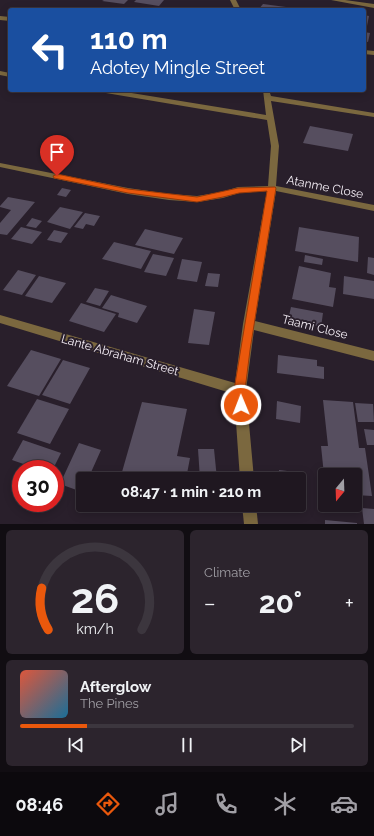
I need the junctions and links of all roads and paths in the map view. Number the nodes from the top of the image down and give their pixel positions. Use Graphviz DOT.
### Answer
graph roads {
  1 [pos="334,0"];
  2 [pos="374,6"];
  3 [pos="112,92"];
  4 [pos="267,94"];
  5 [pos="374,115"];
  6 [pos="271,118"];
  7 [pos="0,165"];
  8 [pos="272,188"];
  9 [pos="374,208"];
  10 [pos="0,319"];
  11 [pos="249,324"];
  12 [pos="374,356"];
  13 [pos="240,390"];
  14 [pos="246,472"];
  15 [pos="250,512"];
  16 [pos="251,524"];
  1 -- 2 [label="street"];
  3 -- 6 [label="street"];
  4 -- 5 [label="street"];
  4 -- 6 [label="street"];
  6 -- 8 [label="street"];
  7 -- 8 [label="street, Atanme Close"];
  8 -- 9 [label="street, Atanme Close"];
  8 -- 11 [label="street"];
  10 -- 13 [label="street, Lante Abraham Street"];
  11 -- 12 [label="street, Taami Close"];
  11 -- 13 [label="street"];
  13 -- 14 [label="street"];
  15 -- 16 [label="street"];
}
